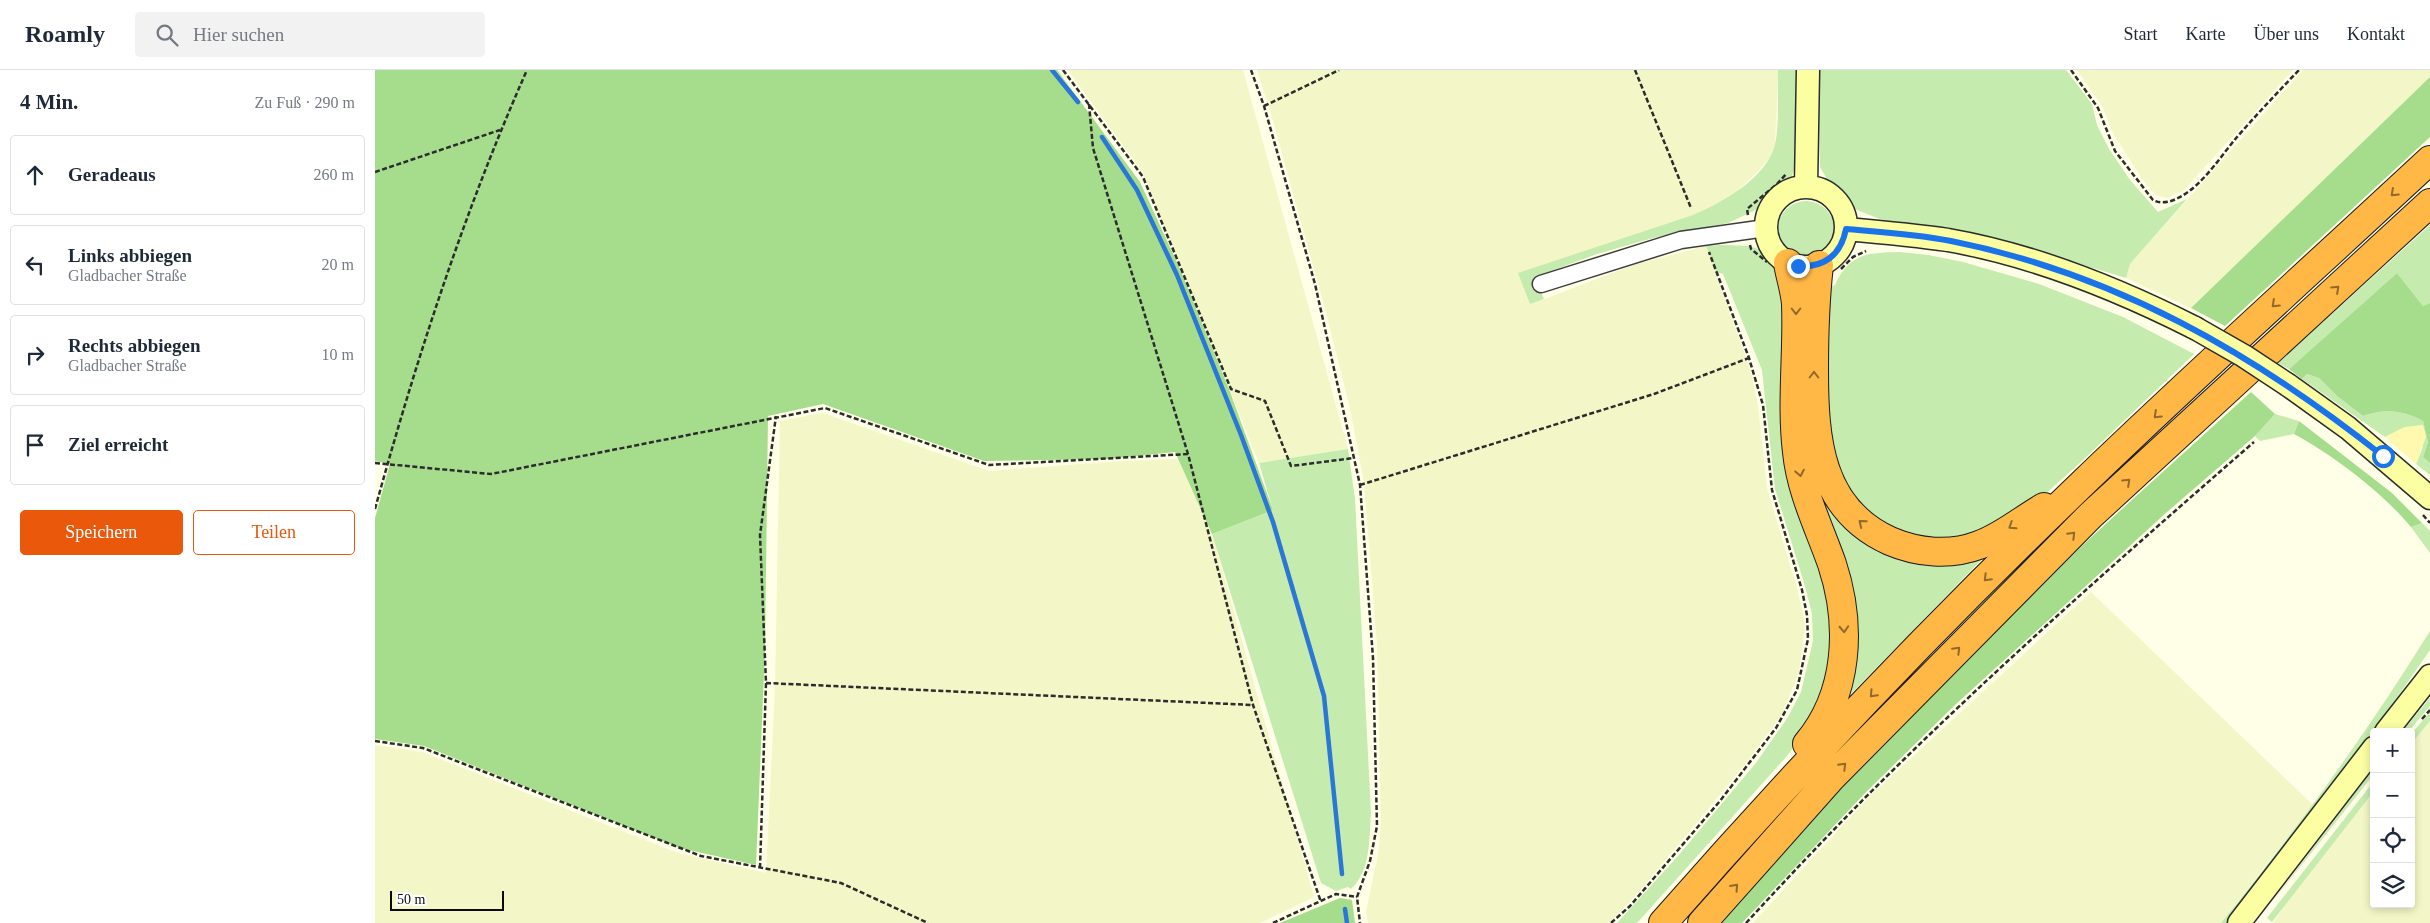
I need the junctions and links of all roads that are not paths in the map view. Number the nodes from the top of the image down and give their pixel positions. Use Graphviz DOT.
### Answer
graph roads {
  1 [pos="1808,70"];
  2 [pos="2430,160"];
  3 [pos="1806,187"];
  4 [pos="2430,203"];
  5 [pos="2430,213"];
  6 [pos="1757,229"];
  7 [pos="1846,229"];
  8 [pos="2390,240"];
  9 [pos="1780,266"];
  10 [pos="1818,275"];
  11 [pos="1541,284"];
  12 [pos="2084,482"];
  13 [pos="2430,498"];
  14 [pos="2430,676"];
  15 [pos="2389,728"];
  16 [pos="2370,753"];
  17 [pos="1751,823"];
  18 [pos="1663,923"];
  19 [pos="1702,923"];
  20 [pos="2239,923"];
  1 -- 3 [label="main road"];
  2 -- 12 [label="highway, one-way"];
  3 -- 6 [label="main road"];
  3 -- 7 [label="main road"];
  4 -- 8 [label="highway"];
  5 -- 8 [label="highway"];
  6 -- 9 [label="main road"];
  6 -- 11 [label="street"];
  7 -- 10 [label="main road"];
  7 -- 13 [label="main road, bridge"];
  19 -- 8 [label="highway, one-way"];
  9 -- 10 [label="main road"];
  9 -- 17 [label="highway, one-way"];
  12 -- 10 [label="highway, one-way"];
  12 -- 17 [label="highway, one-way"];
  14 -- 15 [label="main road"];
  16 -- 20 [label="main road"];
  17 -- 18 [label="highway"];
}
